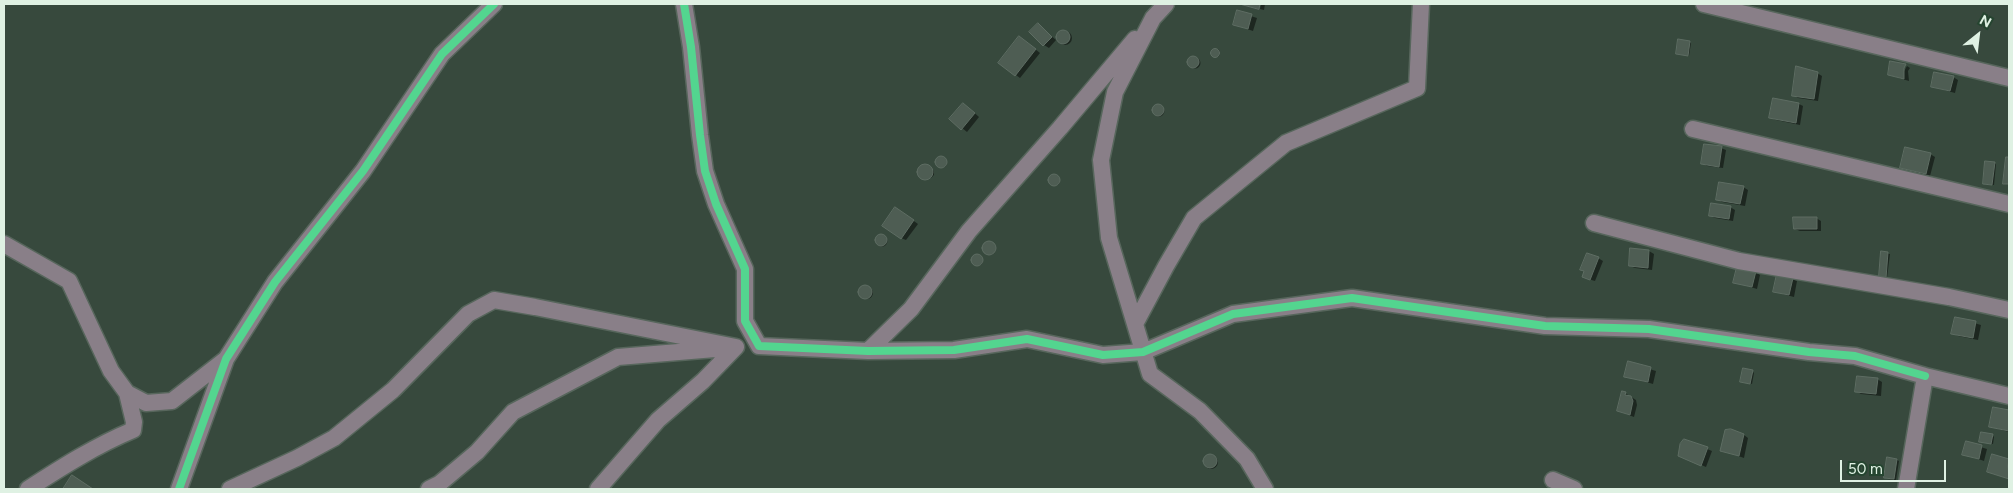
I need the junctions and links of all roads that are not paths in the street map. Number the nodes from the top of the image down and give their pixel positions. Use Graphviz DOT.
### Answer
graph roads {
  1 [pos="494,4"];
  2 [pos="684,4"];
  3 [pos="1166,4"];
  4 [pos="1421,4"];
  5 [pos="1704,4"];
  6 [pos="1153,18"];
  7 [pos="2009,78"];
  8 [pos="1692,129"];
  9 [pos="2009,204"];
  10 [pos="1594,223"];
  11 [pos="4,244"];
  12 [pos="2009,310"];
  13 [pos="1135,324"];
  14 [pos="760,346"];
  15 [pos="736,347"];
  16 [pos="868,351"];
  17 [pos="1144,352"];
  18 [pos="226,359"];
  19 [pos="1924,376"];
  20 [pos="127,394"];
  21 [pos="2009,396"];
  22 [pos="1553,480"];
  23 [pos="28,489"];
  24 [pos="179,489"];
  25 [pos="230,489"];
  26 [pos="429,489"];
  27 [pos="598,489"];
  28 [pos="1265,489"];
  29 [pos="1574,489"];
  30 [pos="1906,489"];
  1 -- 18 [label="street"];
  2 -- 14 [label="street"];
  3 -- 6 [label="street"];
  4 -- 13 [label="street"];
  5 -- 7 [label="street"];
  6 -- 13 [label="street"];
  6 -- 16 [label="street"];
  8 -- 9 [label="street"];
  10 -- 12 [label="street"];
  11 -- 20 [label="street"];
  13 -- 17 [label="street"];
  14 -- 15 [label="street"];
  14 -- 16 [label="street"];
  15 -- 25 [label="street"];
  15 -- 26 [label="street"];
  15 -- 27 [label="street"];
  16 -- 17 [label="street"];
  17 -- 19 [label="street"];
  17 -- 28 [label="street"];
  18 -- 20 [label="street"];
  18 -- 24 [label="street"];
  19 -- 21 [label="street"];
  19 -- 30 [label="street"];
  20 -- 23 [label="street"];
  22 -- 29 [label="street"];
}
